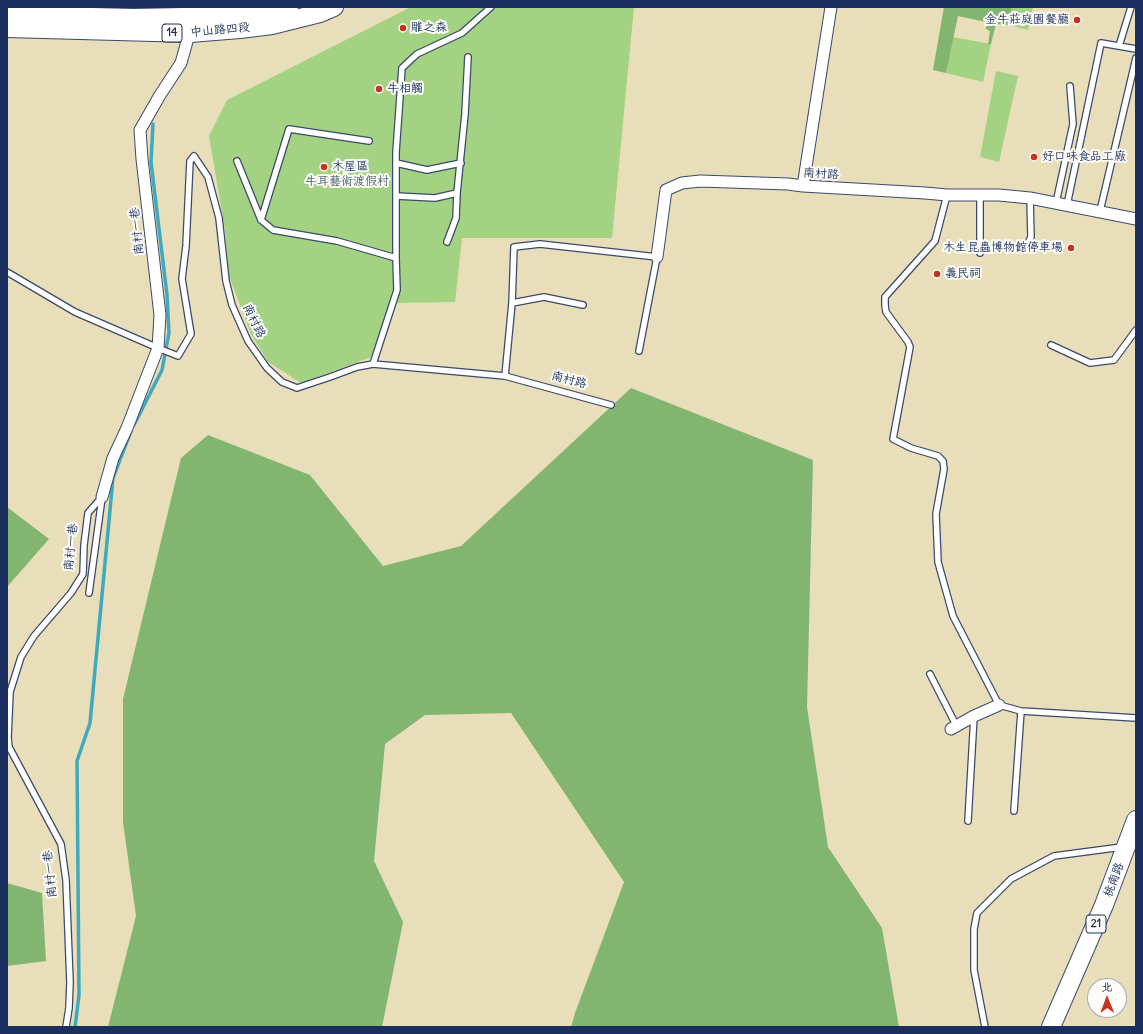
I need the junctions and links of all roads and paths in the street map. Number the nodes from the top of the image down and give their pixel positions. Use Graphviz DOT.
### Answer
graph roads {
  1 [pos="289,7"];
  2 [pos="334,7"];
  3 [pos="491,7"];
  4 [pos="831,7"];
  5 [pos="1131,7"];
  6 [pos="7,14"];
  7 [pos="191,25"];
  8 [pos="7,28"];
  9 [pos="1119,46"];
  10 [pos="1136,49"];
  11 [pos="468,57"];
  12 [pos="1136,58"];
  13 [pos="1070,86"];
  14 [pos="370,141"];
  15 [pos="237,161"];
  16 [pos="461,163"];
  17 [pos="396,164"];
  18 [pos="803,186"];
  19 [pos="457,193"];
  20 [pos="947,195"];
  21 [pos="980,195"];
  22 [pos="396,196"];
  23 [pos="1030,198"];
  24 [pos="1056,202"];
  25 [pos="1067,204"];
  26 [pos="1093,212"];
  27 [pos="1136,219"];
  28 [pos="261,220"];
  29 [pos="447,242"];
  30 [pos="1026,247"];
  31 [pos="980,253"];
  32 [pos="657,257"];
  33 [pos="396,258"];
  34 [pos="7,272"];
  35 [pos="512,303"];
  36 [pos="583,305"];
  37 [pos="1136,330"];
  38 [pos="1051,345"];
  39 [pos="158,348"];
  40 [pos="639,351"];
  41 [pos="373,364"];
  42 [pos="505,376"];
  43 [pos="611,405"];
  44 [pos="102,497"];
  45 [pos="89,593"];
  46 [pos="930,674"];
  47 [pos="999,705"];
  48 [pos="1021,711"];
  49 [pos="974,716"];
  50 [pos="1136,718"];
  51 [pos="954,727"];
  52 [pos="8,739"];
  53 [pos="1014,811"];
  54 [pos="1136,820"];
  55 [pos="968,821"];
  56 [pos="1126,847"];
  57 [pos="66,1027"];
  58 [pos="985,1027"];
  59 [pos="1051,1027"];
  1 -- 7 [label="main road, 中山路四段 / 14"];
  2 -- 7 [label="main road, 中山路四段 / 14"];
  3 -- 17 [label="lane"];
  4 -- 18 [label="street"];
  5 -- 9 [label="lane"];
  6 -- 7 [label="main road, 中山路四段 / 14"];
  7 -- 8 [label="main road, 中山路四段 / 14"];
  7 -- 39 [label="street, 南村一巷"];
  9 -- 10 [label="lane"];
  9 -- 25 [label="lane"];
  11 -- 16 [label="lane"];
  12 -- 26 [label="lane"];
  13 -- 24 [label="lane"];
  14 -- 28 [label="lane"];
  15 -- 28 [label="lane"];
  16 -- 17 [label="lane"];
  16 -- 19 [label="lane"];
  17 -- 22 [label="lane"];
  18 -- 20 [label="street, 南村路"];
  18 -- 32 [label="street, 南村路"];
  19 -- 22 [label="lane"];
  19 -- 29 [label="lane"];
  20 -- 21 [label="street, 南村路"];
  20 -- 47 [label="lane"];
  21 -- 23 [label="street, 南村路"];
  21 -- 31 [label="lane"];
  22 -- 33 [label="lane"];
  23 -- 24 [label="street, 南村路"];
  23 -- 30 [label="lane"];
  24 -- 25 [label="street, 南村路"];
  25 -- 26 [label="street, 南村路"];
  26 -- 27 [label="street, 南村路"];
  28 -- 33 [label="lane"];
  32 -- 35 [label="lane"];
  32 -- 40 [label="lane, 南村路"];
  33 -- 41 [label="lane"];
  34 -- 39 [label="lane"];
  35 -- 36 [label="lane"];
  35 -- 42 [label="lane"];
  37 -- 38 [label="lane"];
  39 -- 41 [label="lane, 南村路"];
  39 -- 44 [label="street, 南村一巷"];
  41 -- 42 [label="lane, 南村路"];
  42 -- 43 [label="lane, 南村路"];
  44 -- 45 [label="lane"];
  44 -- 52 [label="lane, 南村一巷"];
  46 -- 51 [label="lane"];
  47 -- 48 [label="lane"];
  47 -- 49 [label="street"];
  48 -- 50 [label="lane"];
  48 -- 53 [label="lane"];
  49 -- 51 [label="street"];
  49 -- 55 [label="lane"];
  52 -- 57 [label="lane, 南村一巷"];
  54 -- 56 [label="main road, 桃南路 / 21"];
  56 -- 58 [label="lane"];
  56 -- 59 [label="main road, 桃南路 / 21"];
}
